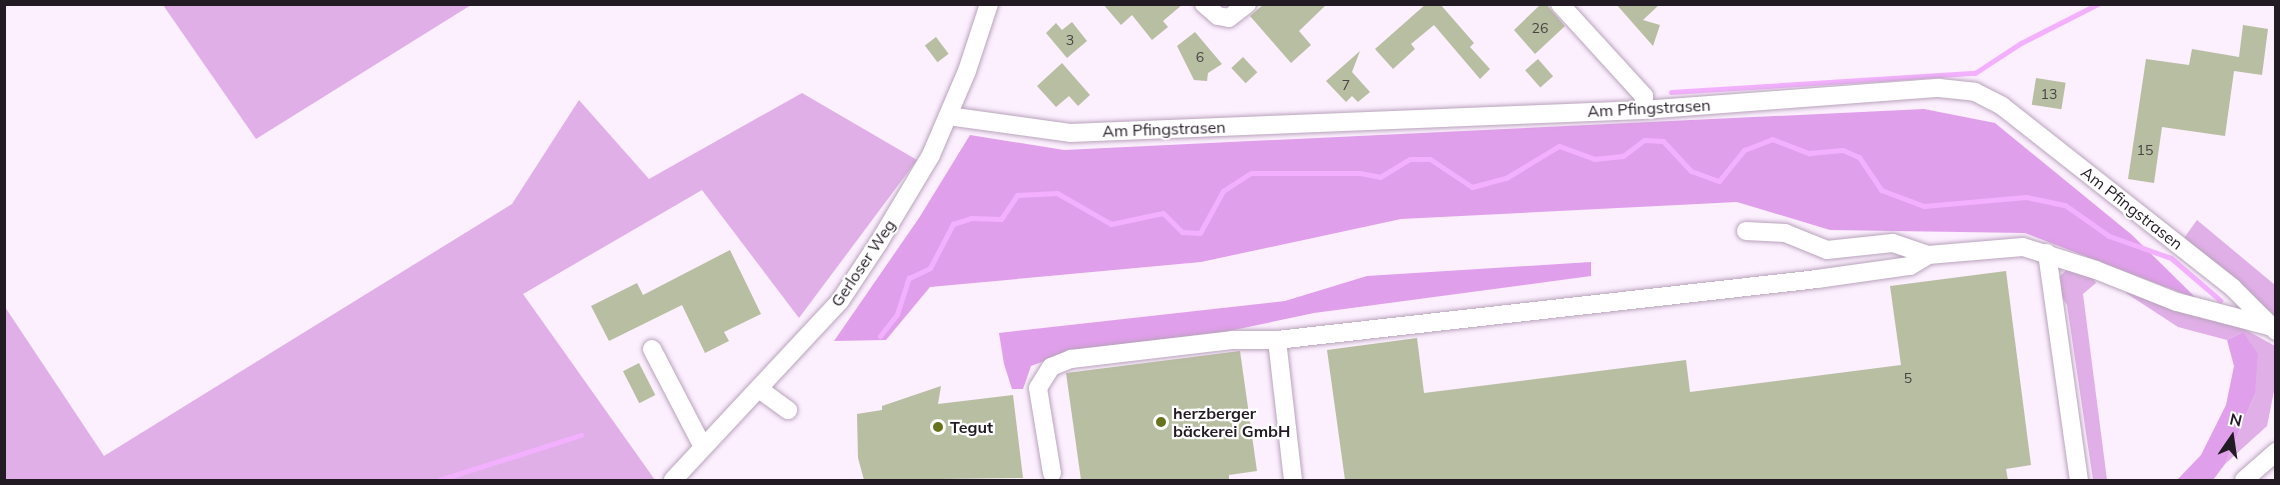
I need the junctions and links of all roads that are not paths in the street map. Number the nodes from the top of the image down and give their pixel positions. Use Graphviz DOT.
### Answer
graph roads {
  1 [pos="989,4"];
  2 [pos="1204,4"];
  3 [pos="1247,4"];
  4 [pos="1560,4"];
  5 [pos="1643,110"];
  6 [pos="948,116"];
  7 [pos="1746,231"];
  8 [pos="2047,253"];
  9 [pos="1928,255"];
  10 [pos="2272,329"];
  11 [pos="1277,340"];
  12 [pos="652,349"];
  13 [pos="759,389"];
  14 [pos="788,410"];
  15 [pos="703,447"];
  16 [pos="2276,447"];
  17 [pos="2275,452"];
  18 [pos="1052,473"];
  19 [pos="2252,478"];
  20 [pos="673,480"];
  21 [pos="1293,480"];
  22 [pos="2079,480"];
  1 -- 6 [label="street, Gerloser Weg"];
  2 -- 3 [label="street"];
  4 -- 5 [label="street"];
  5 -- 6 [label="street, Am Pfingstrasen"];
  5 -- 10 [label="street, Am Pfingstrasen"];
  6 -- 13 [label="street, Gerloser Weg"];
  7 -- 9 [label="street"];
  8 -- 9 [label="street"];
  8 -- 10 [label="street"];
  8 -- 22 [label="street"];
  9 -- 11 [label="street"];
  11 -- 18 [label="street"];
  11 -- 21 [label="street"];
  12 -- 15 [label="street"];
  13 -- 14 [label="street"];
  13 -- 15 [label="street, Gerloser Weg"];
  15 -- 20 [label="street, Gerloser Weg"];
  16 -- 17 [label="street"];
  17 -- 19 [label="street"];
}
